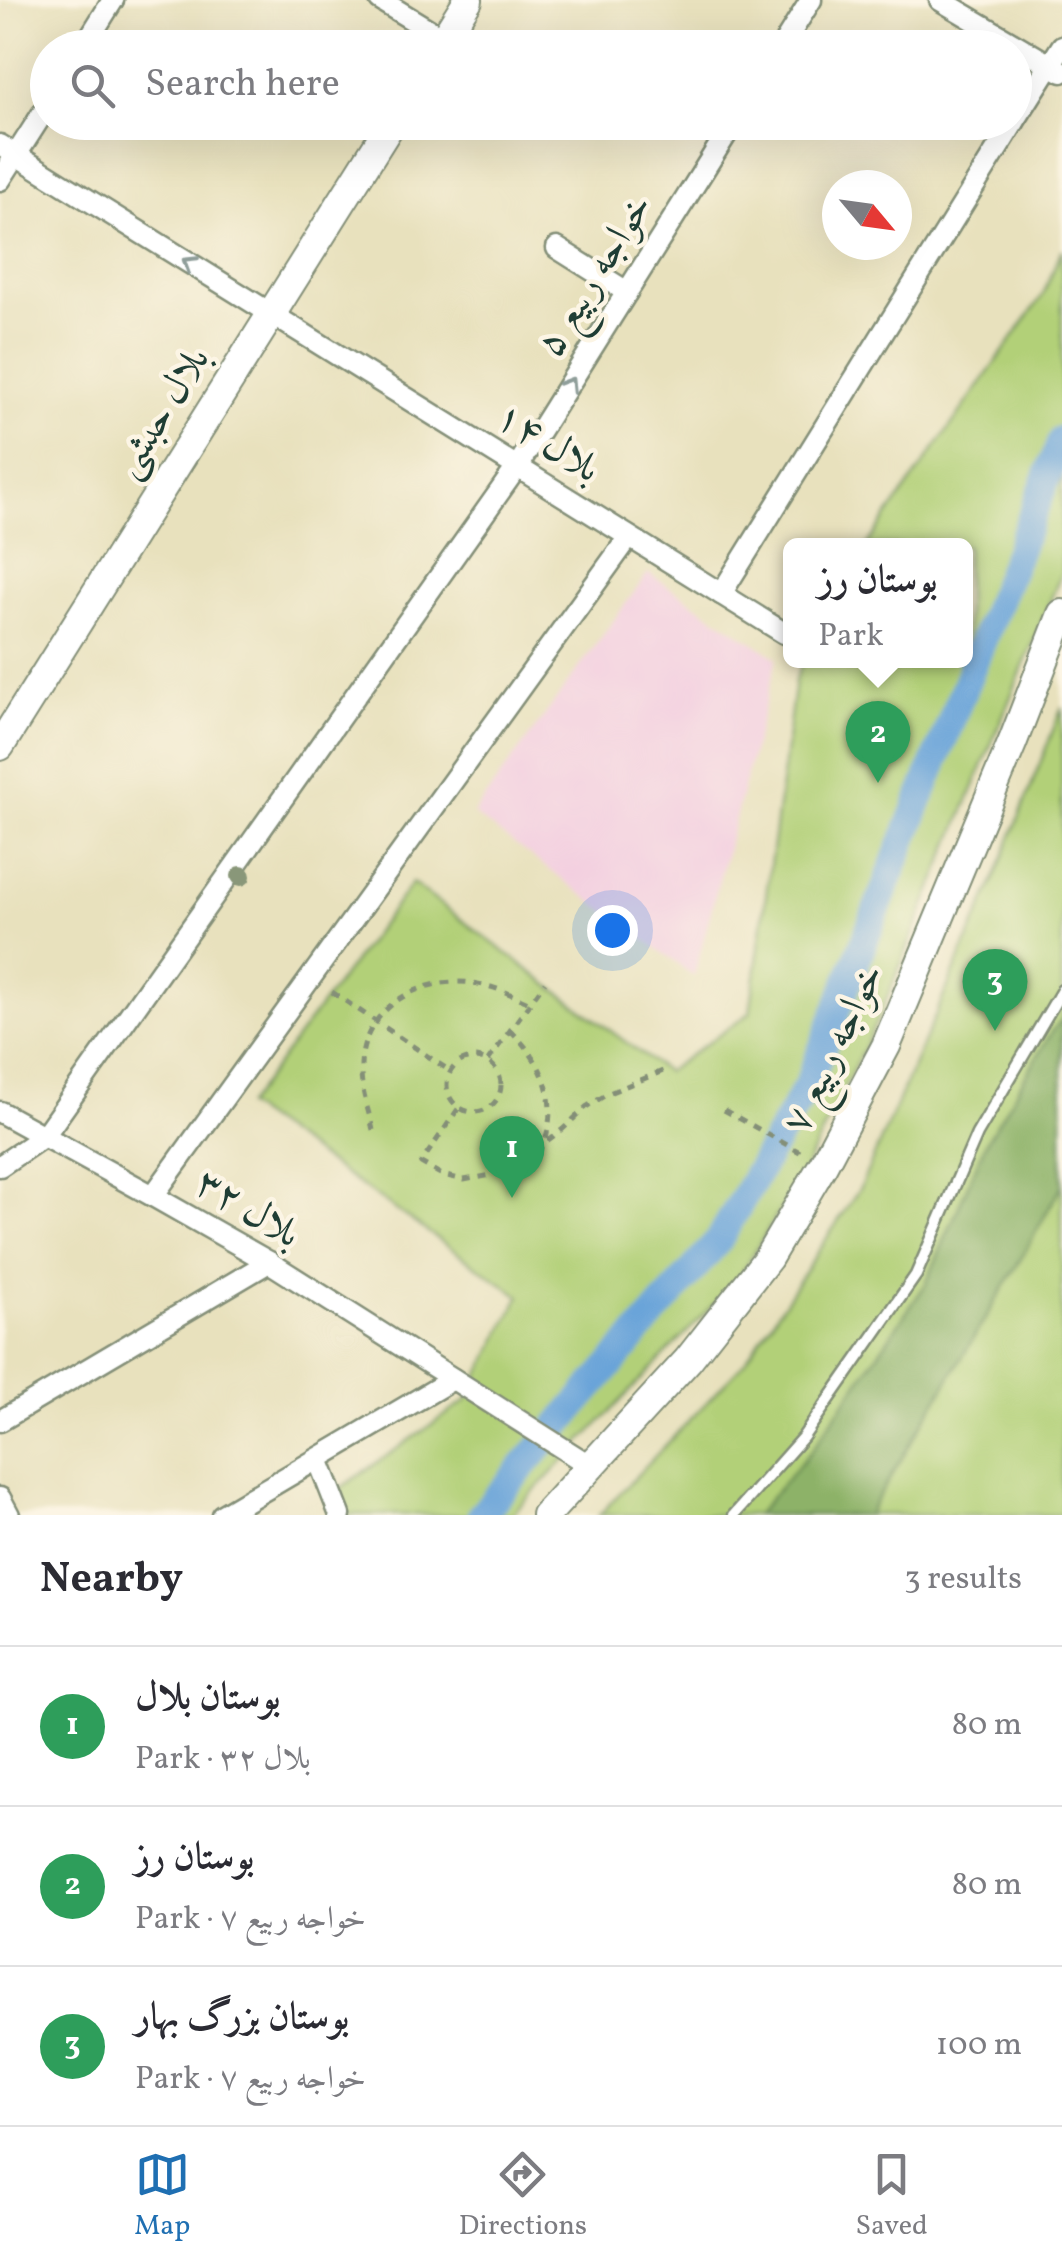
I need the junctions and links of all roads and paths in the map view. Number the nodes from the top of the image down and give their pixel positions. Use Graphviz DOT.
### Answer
graph roads {
  1 [pos="113,0"];
  2 [pos="380,0"];
  3 [pos="468,0"];
  4 [pos="811,0"];
  5 [pos="940,0"];
  6 [pos="96,30"];
  7 [pos="423,30"];
  8 [pos="449,30"];
  9 [pos="792,30"];
  10 [pos="991,30"];
  11 [pos="1062,46"];
  12 [pos="1032,54"];
  13 [pos="1056,68"];
  14 [pos="1032,99"];
  15 [pos="30,125"];
  16 [pos="381,140"];
  17 [pos="723,140"];
  18 [pos="1003,140"];
  19 [pos="8,150"];
  20 [pos="0,180"];
  21 [pos="557,248"];
  22 [pos="627,292"];
  23 [pos="272,314"];
  24 [pos="516,467"];
  25 [pos="630,537"];
  26 [pos="721,594"];
  27 [pos="1062,614"];
  28 [pos="783,632"];
  29 [pos="0,746"];
  30 [pos="545,982"];
  31 [pos="1062,990"];
  32 [pos="332,992"];
  33 [pos="530,1003"];
  34 [pos="375,1021"];
  35 [pos="510,1030"];
  36 [pos="488,1061"];
  37 [pos="450,1070"];
  38 [pos="663,1071"];
  39 [pos="458,1109"];
  40 [pos="724,1110"];
  41 [pos="0,1112"];
  42 [pos="373,1130"];
  43 [pos="44,1136"];
  44 [pos="544,1143"];
  45 [pos="792,1148"];
  46 [pos="0,1166"];
  47 [pos="153,1196"];
  48 [pos="269,1262"];
  49 [pos="453,1380"];
  50 [pos="0,1421"];
  51 [pos="318,1459"];
  52 [pos="582,1461"];
  53 [pos="0,1498"];
  54 [pos="9,1515"];
  55 [pos="222,1515"];
  56 [pos="340,1515"];
  57 [pos="546,1515"];
  58 [pos="734,1515"];
  1 -- 6 [label="street"];
  2 -- 7 [label="street"];
  3 -- 8 [label="street"];
  4 -- 9 [label="street"];
  5 -- 10 [label="street"];
  11 -- 13 [label="street"];
  12 -- 13 [label="street"];
  13 -- 14 [label="street"];
  15 -- 19 [label="street"];
  16 -- 23 [label="street, بلال حبشی"];
  17 -- 22 [label="street, خواجه ربیع ۵"];
  18 -- 26 [label="street"];
  19 -- 20 [label="street"];
  23 -- 19 [label="street, بلال ۱۴, one-way"];
  21 -- 22 [label="street"];
  24 -- 22 [label="street, خواجه ربیع ۵, one-way"];
  23 -- 24 [label="street, بلال ۱۴"];
  23 -- 29 [label="street, بلال حبشی"];
  24 -- 25 [label="street, بلال ۱۴"];
  24 -- 43 [label="street, خواجه ربیع ۵"];
  25 -- 26 [label="street, بلال ۱۴"];
  25 -- 47 [label="street"];
  26 -- 28 [label="street, بلال ۱۴"];
  27 -- 52 [label="street, خواجه ربیع ۷"];
  30 -- 33 [label="path"];
  31 -- 58 [label="lane"];
  32 -- 34 [label="path"];
  33 -- 34 [label="path"];
  33 -- 35 [label="path"];
  34 -- 37 [label="path"];
  34 -- 42 [label="path"];
  35 -- 36 [label="path"];
  35 -- 44 [label="path"];
  36 -- 37 [label="path"];
  36 -- 39 [label="path"];
  37 -- 39 [label="path"];
  38 -- 44 [label="path"];
  39 -- 44 [label="path"];
  40 -- 45 [label="path"];
  41 -- 43 [label="street, بلال ۳۲"];
  43 -- 46 [label="street"];
  43 -- 47 [label="street, بلال ۳۲"];
  47 -- 48 [label="street, بلال ۳۲"];
  48 -- 49 [label="street, بلال ۳۲"];
  48 -- 50 [label="street"];
  49 -- 51 [label="street"];
  49 -- 52 [label="street, بلال ۳۲"];
  51 -- 55 [label="street"];
  51 -- 56 [label="street"];
  52 -- 57 [label="street, خواجه ربیع ۷"];
  53 -- 54 [label="street"];
}
